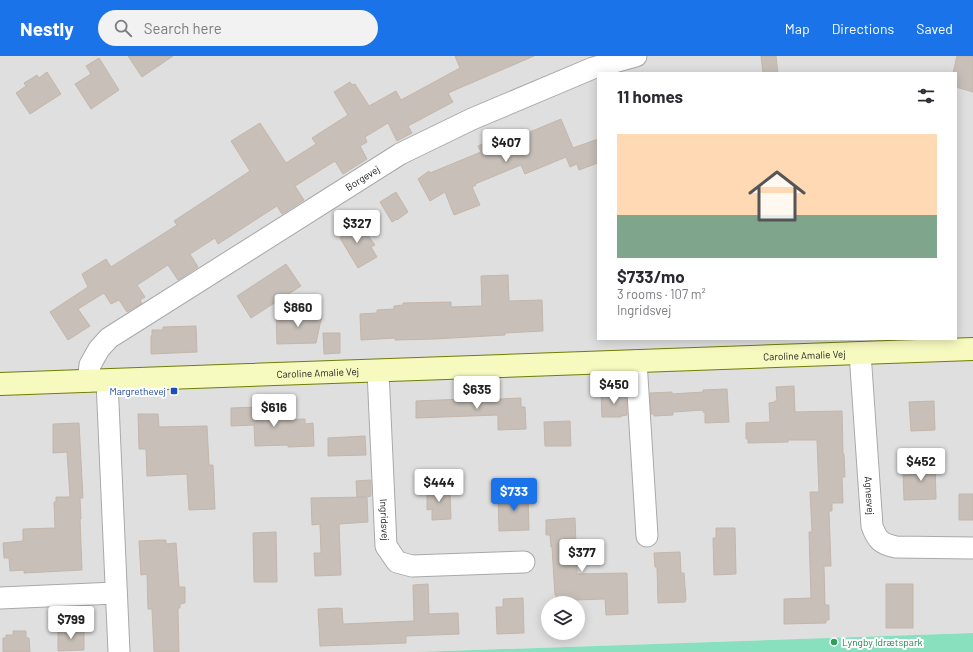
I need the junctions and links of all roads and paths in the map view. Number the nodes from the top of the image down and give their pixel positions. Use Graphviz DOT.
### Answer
graph roads {
  1 [pos="636,56"];
  2 [pos="973,349"];
  3 [pos="860,354"];
  4 [pos="636,361"];
  5 [pos="378,371"];
  6 [pos="97,381"];
  7 [pos="0,384"];
  8 [pos="647,536"];
  9 [pos="973,548"];
  10 [pos="524,562"];
  11 [pos="116,593"];
  12 [pos="0,598"];
  13 [pos="119,652"];
  1 -- 6 [label="street, Borgevej"];
  2 -- 3 [label="street, Caroline Amalie Vej"];
  3 -- 4 [label="street, Caroline Amalie Vej"];
  3 -- 9 [label="street, Agnesvej"];
  4 -- 5 [label="street, Caroline Amalie Vej"];
  4 -- 8 [label="street"];
  5 -- 6 [label="street, Caroline Amalie Vej"];
  5 -- 10 [label="street, Ingridsvej"];
  6 -- 7 [label="street, Caroline Amalie Vej"];
  6 -- 11 [label="street"];
  11 -- 12 [label="street"];
  11 -- 13 [label="street"];
}
